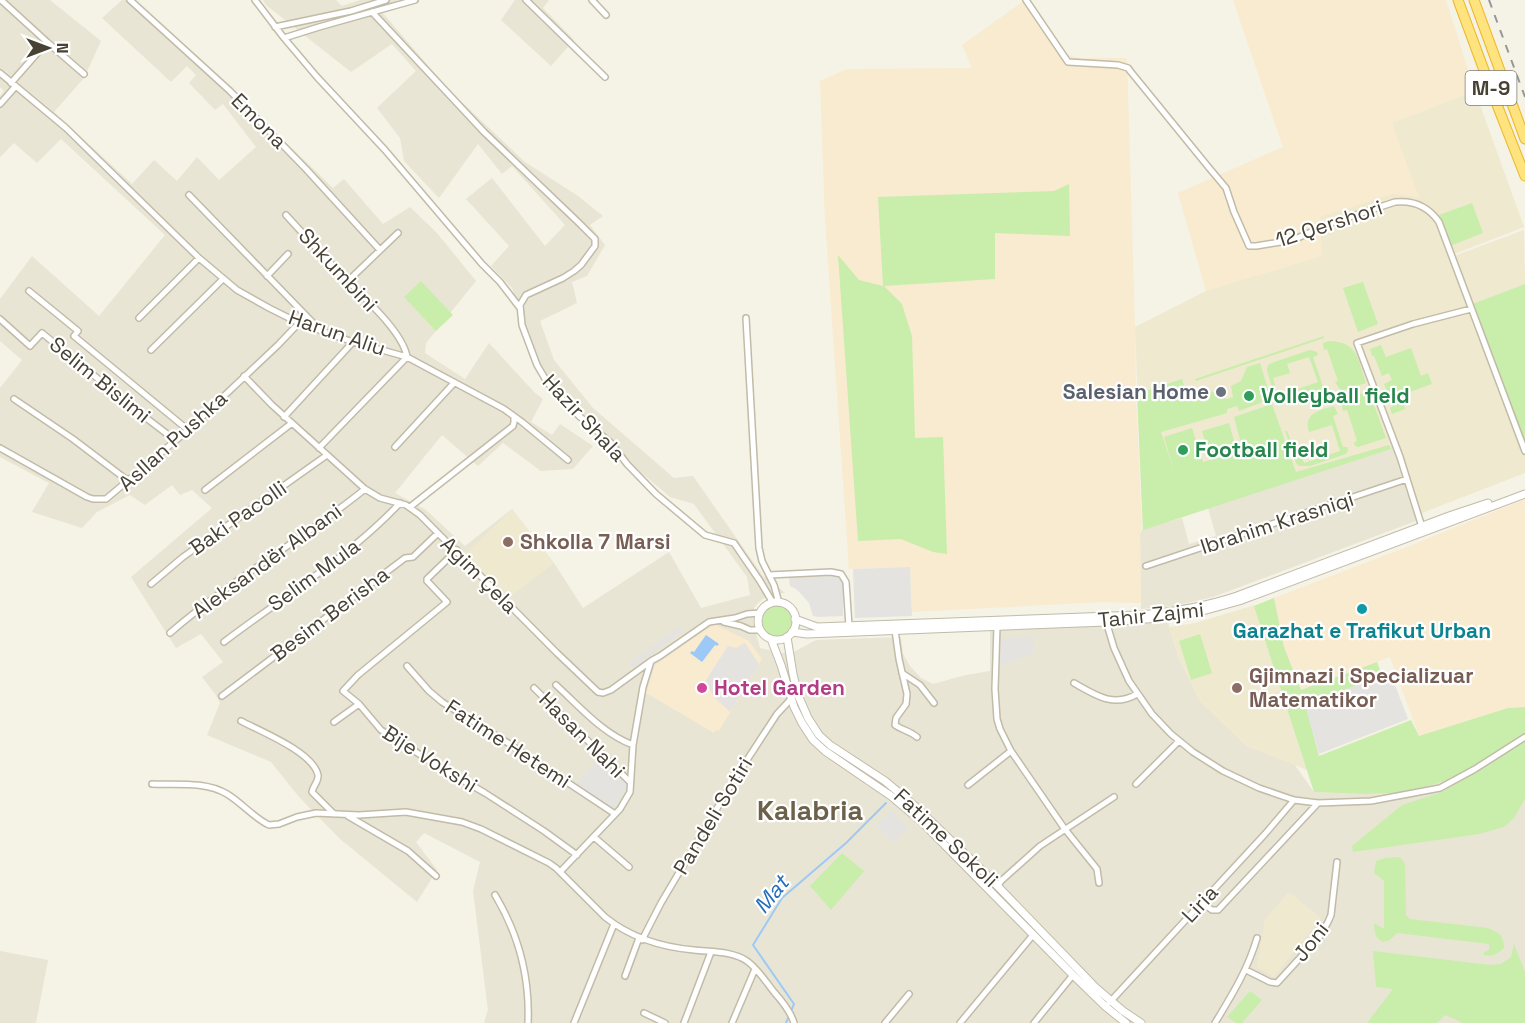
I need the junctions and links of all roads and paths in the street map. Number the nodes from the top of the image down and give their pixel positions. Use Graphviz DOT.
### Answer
graph roads {
  1 [pos="1,0"];
  2 [pos="130,0"];
  3 [pos="255,0"];
  4 [pos="386,0"];
  5 [pos="414,0"];
  6 [pos="526,0"];
  7 [pos="592,0"];
  8 [pos="1026,0"];
  9 [pos="1458,0"];
  10 [pos="1474,0"];
  11 [pos="372,12"];
  12 [pos="340,13"];
  13 [pos="606,15"];
  14 [pos="342,20"];
  15 [pos="275,27"];
  16 [pos="284,38"];
  17 [pos="47,42"];
  18 [pos="0,73"];
  19 [pos="84,74"];
  20 [pos="605,77"];
  21 [pos="13,85"];
  22 [pos="0,104"];
  23 [pos="1525,139"];
  24 [pos="1525,176"];
  25 [pos="189,195"];
  26 [pos="286,215"];
  27 [pos="398,233"];
  28 [pos="380,250"];
  29 [pos="288,254"];
  30 [pos="200,258"];
  31 [pos="267,276"];
  32 [pos="223,279"];
  33 [pos="348,281"];
  34 [pos="29,291"];
  35 [pos="520,308"];
  36 [pos="1471,309"];
  37 [pos="139,318"];
  38 [pos="746,318"];
  39 [pos="0,319"];
  40 [pos="299,323"];
  41 [pos="322,332"];
  42 [pos="353,342"];
  43 [pos="151,350"];
  44 [pos="407,357"];
  45 [pos="244,376"];
  46 [pos="454,383"];
  47 [pos="14,399"];
  48 [pos="284,417"];
  49 [pos="514,417"];
  50 [pos="292,423"];
  51 [pos="188,430"];
  52 [pos="175,440"];
  53 [pos="395,447"];
  54 [pos="0,448"];
  55 [pos="319,448"];
  56 [pos="1525,452"];
  57 [pos="327,455"];
  58 [pos="568,460"];
  59 [pos="1407,479"];
  60 [pos="127,480"];
  61 [pos="365,489"];
  62 [pos="205,490"];
  63 [pos="1525,493"];
  64 [pos="400,504"];
  65 [pos="410,507"];
  66 [pos="1422,526"];
  67 [pos="438,533"];
  68 [pos="457,550"];
  69 [pos="1146,566"];
  70 [pos="769,575"];
  71 [pos="151,584"];
  72 [pos="776,603"];
  73 [pos="760,613"];
  74 [pos="795,619"];
  75 [pos="1106,619"];
  76 [pos="720,621"];
  77 [pos="849,626"];
  78 [pos="998,626"];
  79 [pos="760,630"];
  80 [pos="895,630"];
  81 [pos="170,633"];
  82 [pos="790,634"];
  83 [pos="771,639"];
  84 [pos="224,642"];
  85 [pos="651,661"];
  86 [pos="407,666"];
  87 [pos="902,673"];
  88 [pos="1074,683"];
  89 [pos="556,685"];
  90 [pos="534,688"];
  91 [pos="1137,694"];
  92 [pos="222,696"];
  93 [pos="791,699"];
  94 [pos="934,703"];
  95 [pos="359,704"];
  96 [pos="241,721"];
  97 [pos="334,722"];
  98 [pos="917,737"];
  99 [pos="1525,737"];
  100 [pos="1179,741"];
  101 [pos="633,745"];
  102 [pos="1011,751"];
  103 [pos="630,782"];
  104 [pos="152,784"];
  105 [pos="1136,784"];
  106 [pos="968,785"];
  107 [pos="1114,797"];
  108 [pos="1294,800"];
  109 [pos="1318,803"];
  110 [pos="334,814"];
  111 [pos="615,814"];
  112 [pos="348,815"];
  113 [pos="1064,828"];
  114 [pos="594,837"];
  115 [pos="578,855"];
  116 [pos="1338,862"];
  117 [pos="629,867"];
  118 [pos="560,872"];
  119 [pos="436,876"];
  120 [pos="1100,883"];
  121 [pos="998,886"];
  122 [pos="495,895"];
  123 [pos="1202,903"];
  124 [pos="614,924"];
  125 [pos="1033,935"];
  126 [pos="1257,938"];
  127 [pos="641,939"];
  128 [pos="711,952"];
  129 [pos="755,969"];
  130 [pos="1246,970"];
  131 [pos="1072,975"];
  132 [pos="625,976"];
  133 [pos="909,994"];
  134 [pos="1108,1004"];
  135 [pos="644,1013"];
  136 [pos="791,1017"];
  137 [pos="528,1023"];
  138 [pos="574,1023"];
  139 [pos="665,1023"];
  140 [pos="684,1023"];
  141 [pos="732,1023"];
  142 [pos="885,1023"];
  143 [pos="960,1023"];
  144 [pos="1034,1023"];
  145 [pos="1126,1023"];
  146 [pos="1141,1023"];
  147 [pos="1215,1023"];
  1 -- 17 [label="street"];
  2 -- 28 [label="street, Emona"];
  3 -- 15 [label="street"];
  4 -- 12 [label="street"];
  5 -- 11 [label="street"];
  6 -- 20 [label="street"];
  7 -- 13 [label="street"];
  8 -- 36 [label="street, 12 Qershori"];
  9 -- 24 [label="highway, M-9"];
  10 -- 23 [label="highway, M-9"];
  11 -- 14 [label="street"];
  11 -- 35 [label="street"];
  12 -- 14 [label="street"];
  12 -- 15 [label="street"];
  14 -- 16 [label="street"];
  15 -- 16 [label="street"];
  16 -- 35 [label="street"];
  17 -- 19 [label="street"];
  17 -- 21 [label="street"];
  18 -- 21 [label="street, Harun Aliu"];
  21 -- 22 [label="street"];
  21 -- 30 [label="street, Harun Aliu"];
  25 -- 31 [label="street"];
  26 -- 33 [label="street, Shkumbini"];
  27 -- 28 [label="street"];
  28 -- 33 [label="street"];
  29 -- 31 [label="street"];
  30 -- 32 [label="street, Harun Aliu"];
  30 -- 37 [label="street"];
  31 -- 41 [label="street"];
  32 -- 40 [label="street, Harun Aliu"];
  32 -- 43 [label="street"];
  33 -- 44 [label="street, Shkumbini"];
  34 -- 51 [label="street"];
  35 -- 72 [label="street, Hazir Shala"];
  36 -- 56 [label="street, 12 Qershori"];
  36 -- 59 [label="street"];
  38 -- 70 [label="street"];
  39 -- 52 [label="street, Selim Bislimi"];
  40 -- 41 [label="street, Harun Aliu"];
  40 -- 45 [label="street, Asllan Pushka"];
  41 -- 42 [label="street, Harun Aliu"];
  42 -- 44 [label="street, Harun Aliu"];
  42 -- 48 [label="street"];
  44 -- 46 [label="street, Harun Aliu"];
  44 -- 55 [label="street"];
  45 -- 48 [label="street, Agim Çela"];
  45 -- 51 [label="street, Asllan Pushka"];
  46 -- 49 [label="street, Harun Aliu"];
  46 -- 53 [label="street"];
  47 -- 60 [label="street"];
  48 -- 50 [label="street, Agim Çela"];
  49 -- 58 [label="street, Harun Aliu"];
  49 -- 65 [label="street"];
  50 -- 55 [label="street, Agim Çela"];
  50 -- 62 [label="street"];
  51 -- 52 [label="street, Asllan Pushka"];
  52 -- 60 [label="street, Asllan Pushka"];
  54 -- 60 [label="street, Asllan Pushka"];
  55 -- 57 [label="street, Agim Çela"];
  57 -- 61 [label="street, Agim Çela"];
  57 -- 71 [label="street, Baki Pacolli"];
  59 -- 66 [label="street"];
  59 -- 69 [label="street, Ibrahim Krasniqi"];
  61 -- 64 [label="street, Agim Çela"];
  61 -- 81 [label="street, Aleksandër Albani"];
  63 -- 66 [label="street, Tahir Zajmi"];
  63 -- 75 [label="street, Tahir Zajmi"];
  64 -- 65 [label="street, Agim Çela"];
  64 -- 84 [label="street, Selim Mula"];
  65 -- 67 [label="street, Agim Çela"];
  66 -- 75 [label="street, Tahir Zajmi"];
  67 -- 68 [label="street, Agim Çela"];
  67 -- 92 [label="street, Besim Berisha"];
  68 -- 85 [label="street, Agim Çela"];
  68 -- 95 [label="street, Bije Vokshi"];
  70 -- 72 [label="street"];
  70 -- 77 [label="street"];
  72 -- 73 [label="street"];
  72 -- 74 [label="street"];
  73 -- 76 [label="street, Agim Çela"];
  73 -- 79 [label="street"];
  74 -- 77 [label="street, Tahir Zajmi"];
  74 -- 82 [label="street"];
  75 -- 77 [label="street, Tahir Zajmi"];
  75 -- 78 [label="street, Tahir Zajmi"];
  75 -- 91 [label="street"];
  76 -- 79 [label="street"];
  76 -- 85 [label="street, Agim Çela"];
  78 -- 80 [label="street, Tahir Zajmi"];
  78 -- 102 [label="street"];
  79 -- 83 [label="street"];
  80 -- 82 [label="street, Tahir Zajmi"];
  80 -- 87 [label="street"];
  82 -- 83 [label="street"];
  82 -- 121 [label="street, Fatime Sokoli"];
  83 -- 93 [label="street, Fatime Sokoli"];
  85 -- 101 [label="street"];
  86 -- 111 [label="street, Fatime Hetemi"];
  87 -- 94 [label="street"];
  87 -- 98 [label="street"];
  88 -- 91 [label="street"];
  89 -- 101 [label="street"];
  90 -- 103 [label="street, Hasan Nahi"];
  91 -- 100 [label="street"];
  93 -- 125 [label="street, Fatime Sokoli"];
  93 -- 127 [label="street, Pandeli Sotiri"];
  95 -- 97 [label="street"];
  95 -- 115 [label="street, Bije Vokshi"];
  96 -- 110 [label="street"];
  99 -- 109 [label="street"];
  100 -- 105 [label="street"];
  100 -- 108 [label="street"];
  101 -- 103 [label="street"];
  102 -- 106 [label="street"];
  102 -- 113 [label="street"];
  103 -- 111 [label="street"];
  104 -- 110 [label="street"];
  107 -- 113 [label="street"];
  108 -- 109 [label="street"];
  108 -- 123 [label="street, Liria"];
  109 -- 123 [label="street"];
  110 -- 112 [label="street"];
  111 -- 114 [label="street"];
  112 -- 118 [label="street"];
  112 -- 119 [label="street"];
  113 -- 120 [label="street"];
  113 -- 121 [label="street"];
  114 -- 115 [label="street"];
  114 -- 117 [label="street"];
  115 -- 118 [label="street"];
  116 -- 130 [label="street, Joni"];
  118 -- 124 [label="street"];
  121 -- 134 [label="street, Fatime Sokoli"];
  122 -- 137 [label="street"];
  123 -- 134 [label="street, Liria"];
  124 -- 127 [label="street"];
  124 -- 138 [label="street"];
  125 -- 131 [label="street, Fatime Sokoli"];
  125 -- 143 [label="street"];
  126 -- 130 [label="street"];
  127 -- 128 [label="street"];
  127 -- 132 [label="street, Pandeli Sotiri"];
  128 -- 129 [label="street"];
  128 -- 140 [label="street"];
  129 -- 136 [label="street"];
  129 -- 141 [label="street"];
  130 -- 147 [label="street"];
  131 -- 134 [label="street, Fatime Sokoli"];
  131 -- 144 [label="street"];
  133 -- 142 [label="street"];
  134 -- 145 [label="street, Fatime Sokoli"];
  134 -- 146 [label="street, Fatime Sokoli"];
  135 -- 139 [label="street"];
}
